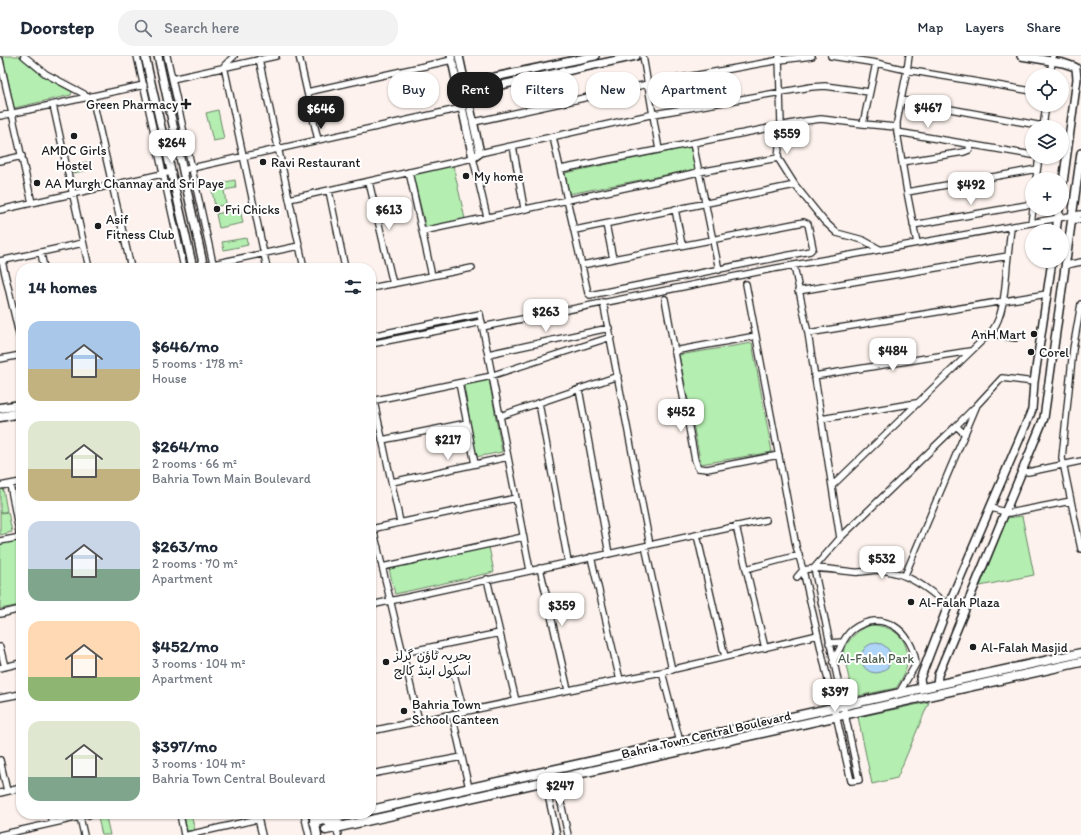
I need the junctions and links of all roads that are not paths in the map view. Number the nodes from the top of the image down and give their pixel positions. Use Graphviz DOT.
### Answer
graph roads {
  1 [pos="24,56"];
  2 [pos="137,56"];
  3 [pos="146,56"];
  4 [pos="158,56"];
  5 [pos="166,56"];
  6 [pos="234,56"];
  7 [pos="276,56"];
  8 [pos="299,56"];
  9 [pos="459,56"];
  10 [pos="595,56"];
  11 [pos="636,56"];
  12 [pos="643,56"];
  13 [pos="812,56"];
  14 [pos="831,56"];
  15 [pos="909,56"];
  16 [pos="1021,56"];
  17 [pos="1070,56"];
  18 [pos="451,58"];
  19 [pos="613,58"];
  20 [pos="780,58"];
  21 [pos="1052,59"];
  22 [pos="0,60"];
  23 [pos="259,60"];
  24 [pos="876,63"];
  25 [pos="224,66"];
  26 [pos="1077,69"];
  27 [pos="907,70"];
  28 [pos="454,72"];
  29 [pos="463,72"];
  30 [pos="709,72"];
  31 [pos="1,74"];
  32 [pos="503,75"];
  33 [pos="172,79"];
  34 [pos="503,84"];
  35 [pos="648,84"];
  36 [pos="144,85"];
  37 [pos="1025,91"];
  38 [pos="307,92"];
  39 [pos="780,92"];
  40 [pos="869,92"];
  41 [pos="89,97"];
  42 [pos="901,100"];
  43 [pos="53,105"];
  44 [pos="462,108"];
  45 [pos="469,108"];
  46 [pos="653,108"];
  47 [pos="13,113"];
  48 [pos="654,114"];
  49 [pos="0,116"];
  50 [pos="474,122"];
  51 [pos="1025,123"];
  52 [pos="863,124"];
  53 [pos="780,125"];
  54 [pos="897,129"];
  55 [pos="553,137"];
  56 [pos="318,140"];
  57 [pos="693,143"];
  58 [pos="513,146"];
  59 [pos="970,146"];
  60 [pos="278,148"];
  61 [pos="659,150"];
  62 [pos="480,153"];
  63 [pos="1081,153"];
  64 [pos="1025,154"];
  65 [pos="22,156"];
  66 [pos="243,156"];
  67 [pos="473,158"];
  68 [pos="778,158"];
  69 [pos="0,161"];
  70 [pos="902,162"];
  71 [pos="1038,164"];
  72 [pos="191,168"];
  73 [pos="1037,169"];
  74 [pos="183,170"];
  75 [pos="561,170"];
  76 [pos="171,172"];
  77 [pos="409,172"];
  78 [pos="699,172"];
  79 [pos="1037,172"];
  80 [pos="1064,172"];
  81 [pos="163,174"];
  82 [pos="368,182"];
  83 [pos="111,185"];
  84 [pos="795,185"];
  85 [pos="329,191"];
  86 [pos="907,192"];
  87 [pos="72,194"];
  88 [pos="289,199"];
  89 [pos="568,200"];
  90 [pos="32,203"];
  91 [pos="705,203"];
  92 [pos="1078,204"];
  93 [pos="1025,205"];
  94 [pos="524,208"];
  95 [pos="675,209"];
  96 [pos="0,210"];
  97 [pos="1081,214"];
  98 [pos="1032,216"];
  99 [pos="1058,216"];
  100 [pos="487,217"];
  101 [pos="1072,217"];
  102 [pos="1057,219"];
  103 [pos="1081,220"];
  104 [pos="1030,223"];
  105 [pos="606,224"];
  106 [pos="1057,224"];
  107 [pos="913,225"];
  108 [pos="1011,227"];
  109 [pos="575,230"];
  110 [pos="423,231"];
  111 [pos="712,239"];
  112 [pos="1069,241"];
  113 [pos="83,243"];
  114 [pos="917,243"];
  115 [pos="682,245"];
  116 [pos="299,246"];
  117 [pos="881,250"];
  118 [pos="40,253"];
  119 [pos="264,253"];
  120 [pos="1008,256"];
  121 [pos="613,259"];
  122 [pos="1,261"];
  123 [pos="1081,262"];
  124 [pos="43,263"];
  125 [pos="88,263"];
  126 [pos="129,263"];
  127 [pos="183,263"];
  128 [pos="192,263"];
  129 [pos="203,263"];
  130 [pos="212,263"];
  131 [pos="225,263"];
  132 [pos="267,263"];
  133 [pos="303,263"];
  134 [pos="344,263"];
  135 [pos="1069,264"];
  136 [pos="582,265"];
  137 [pos="794,266"];
  138 [pos="472,268"];
  139 [pos="1051,268"];
  140 [pos="1066,268"];
  141 [pos="719,270"];
  142 [pos="432,276"];
  143 [pos="393,284"];
  144 [pos="746,284"];
  145 [pos="376,287"];
  146 [pos="798,291"];
  147 [pos="1047,294"];
  148 [pos="665,299"];
  149 [pos="1002,301"];
  150 [pos="603,302"];
  151 [pos="1081,304"];
  152 [pos="16,322"];
  153 [pos="482,325"];
  154 [pos="609,328"];
  155 [pos="992,331"];
  156 [pos="808,333"];
  157 [pos="376,335"];
  158 [pos="756,336"];
  159 [pos="610,337"];
  160 [pos="1015,338"];
  161 [pos="376,343"];
  162 [pos="674,351"];
  163 [pos="970,351"];
  164 [pos="488,354"];
  165 [pos="16,356"];
  166 [pos="0,359"];
  167 [pos="492,375"];
  168 [pos="618,376"];
  169 [pos="814,376"];
  170 [pos="1034,382"];
  171 [pos="459,383"];
  172 [pos="579,389"];
  173 [pos="376,400"];
  174 [pos="539,403"];
  175 [pos="916,403"];
  176 [pos="16,405"];
  177 [pos="977,405"];
  178 [pos="0,408"];
  179 [pos="16,414"];
  180 [pos="500,416"];
  181 [pos="0,417"];
  182 [pos="376,417"];
  183 [pos="821,419"];
  184 [pos="467,423"];
  185 [pos="956,426"];
  186 [pos="965,434"];
  187 [pos="382,440"];
  188 [pos="779,455"];
  189 [pos="508,457"];
  190 [pos="1081,461"];
  191 [pos="474,464"];
  192 [pos="1063,465"];
  193 [pos="1022,470"];
  194 [pos="392,482"];
  195 [pos="16,483"];
  196 [pos="10,484"];
  197 [pos="833,485"];
  198 [pos="0,486"];
  199 [pos="516,498"];
  200 [pos="1070,501"];
  201 [pos="991,508"];
  202 [pos="1005,512"];
  203 [pos="16,516"];
  204 [pos="766,520"];
  205 [pos="400,522"];
  206 [pos="736,526"];
  207 [pos="376,528"];
  208 [pos="697,535"];
  209 [pos="523,536"];
  210 [pos="16,538"];
  211 [pos="840,538"];
  212 [pos="0,541"];
  213 [pos="376,541"];
  214 [pos="648,545"];
  215 [pos="378,547"];
  216 [pos="1081,549"];
  217 [pos="609,554"];
  218 [pos="799,555"];
  219 [pos="591,557"];
  220 [pos="568,562"];
  221 [pos="382,567"];
  222 [pos="540,568"];
  223 [pos="814,568"];
  224 [pos="746,569"];
  225 [pos="530,570"];
  226 [pos="803,570"];
  227 [pos="904,575"];
  228 [pos="797,578"];
  229 [pos="487,580"];
  230 [pos="390,601"];
  231 [pos="376,604"];
  232 [pos="948,606"];
  233 [pos="16,610"];
  234 [pos="0,614"];
  235 [pos="500,633"];
  236 [pos="818,635"];
  237 [pos="843,642"];
  238 [pos="829,643"];
  239 [pos="0,646"];
  240 [pos="765,648"];
  241 [pos="402,653"];
  242 [pos="1081,653"];
  243 [pos="725,657"];
  244 [pos="833,662"];
  245 [pos="1081,662"];
  246 [pos="16,664"];
  247 [pos="916,664"];
  248 [pos="2,667"];
  249 [pos="672,670"];
  250 [pos="662,672"];
  251 [pos="454,674"];
  252 [pos="920,679"];
  253 [pos="620,680"];
  254 [pos="937,685"];
  255 [pos="922,689"];
  256 [pos="568,690"];
  257 [pos="899,694"];
  258 [pos="16,695"];
  259 [pos="0,698"];
  260 [pos="516,701"];
  261 [pos="838,706"];
  262 [pos="464,712"];
  263 [pos="452,714"];
  264 [pos="840,716"];
  265 [pos="419,721"];
  266 [pos="376,730"];
  267 [pos="680,742"];
  268 [pos="462,756"];
  269 [pos="0,760"];
  270 [pos="376,773"];
  271 [pos="556,780"];
  272 [pos="545,782"];
  273 [pos="469,788"];
  274 [pos="16,789"];
  275 [pos="7,791"];
  276 [pos="0,793"];
  277 [pos="376,809"];
  278 [pos="51,819"];
  279 [pos="71,819"];
  280 [pos="80,819"];
  281 [pos="181,819"];
  282 [pos="248,819"];
  283 [pos="259,819"];
  284 [pos="305,819"];
  285 [pos="313,819"];
  286 [pos="324,819"];
  287 [pos="325,819"];
  288 [pos="375,819"];
  289 [pos="376,819"];
  290 [pos="366,821"];
  291 [pos="52,823"];
  292 [pos="220,828"];
  293 [pos="338,831"];
  294 [pos="327,833"];
  295 [pos="0,835"];
  296 [pos="84,835"];
  297 [pos="184,835"];
  298 [pos="188,835"];
  299 [pos="221,835"];
  300 [pos="262,835"];
  301 [pos="309,835"];
  302 [pos="317,835"];
  303 [pos="557,835"];
  304 [pos="568,835"];
  1 -- 41 [label="street"];
  2 -- 36 [label="street"];
  3 -- 76 [label="street"];
  4 -- 74 [label="street"];
  5 -- 33 [label="street"];
  6 -- 25 [label="street"];
  7 -- 23 [label="street"];
  8 -- 38 [label="street"];
  9 -- 29 [label="street"];
  10 -- 32 [label="street"];
  11 -- 19 [label="street"];
  12 -- 35 [label="street"];
  13 -- 20 [label="street"];
  14 -- 24 [label="street"];
  15 -- 27 [label="street"];
  16 -- 21 [label="street"];
  17 -- 26 [label="street"];
  18 -- 28 [label="street"];
  18 -- 38 [label="street"];
  19 -- 34 [label="street"];
  20 -- 30 [label="street"];
  20 -- 39 [label="street"];
  21 -- 26 [label="street"];
  22 -- 31 [label="street"];
  23 -- 25 [label="street"];
  23 -- 60 [label="street"];
  24 -- 27 [label="street"];
  24 -- 40 [label="street"];
  25 -- 33 [label="street"];
  25 -- 66 [label="street"];
  26 -- 80 [label="street"];
  27 -- 37 [label="street"];
  27 -- 42 [label="street"];
  31 -- 47 [label="street"];
  33 -- 72 [label="street"];
  35 -- 50 [label="street"];
  36 -- 41 [label="street"];
  36 -- 81 [label="street"];
  38 -- 56 [label="street"];
  39 -- 40 [label="street"];
  39 -- 48 [label="street"];
  39 -- 53 [label="street"];
  40 -- 52 [label="street"];
  41 -- 43 [label="street"];
  41 -- 83 [label="street"];
  42 -- 51 [label="street"];
  42 -- 54 [label="street"];
  43 -- 47 [label="street"];
  43 -- 87 [label="street"];
  44 -- 56 [label="street"];
  44 -- 67 [label="street"];
  45 -- 50 [label="street"];
  46 -- 48 [label="street"];
  47 -- 49 [label="street"];
  47 -- 65 [label="street"];
  48 -- 55 [label="street"];
  48 -- 61 [label="street"];
  50 -- 62 [label="street"];
  52 -- 53 [label="street"];
  52 -- 54 [label="street"];
  53 -- 57 [label="street"];
  53 -- 68 [label="street"];
  54 -- 59 [label="street"];
  54 -- 70 [label="street"];
  55 -- 58 [label="street"];
  55 -- 75 [label="street"];
  56 -- 60 [label="street"];
  57 -- 61 [label="street"];
  57 -- 78 [label="street"];
  58 -- 62 [label="street"];
  58 -- 94 [label="street"];
  59 -- 64 [label="street"];
  59 -- 70 [label="street"];
  60 -- 66 [label="street"];
  60 -- 88 [label="street"];
  61 -- 75 [label="street"];
  62 -- 67 [label="street"];
  63 -- 92 [label="street"];
  65 -- 69 [label="street"];
  65 -- 90 [label="street"];
  66 -- 72 [label="street"];
  66 -- 119 [label="street"];
  67 -- 77 [label="street"];
  67 -- 100 [label="street"];
  68 -- 78 [label="street"];
  68 -- 84 [label="street"];
  70 -- 86 [label="street"];
  71 -- 73 [label="street"];
  72 -- 74 [label="street"];
  72 -- 130 [label="street"];
  73 -- 79 [label="street"];
  73 -- 86 [label="street"];
  74 -- 129 [label="street"];
  75 -- 89 [label="street"];
  76 -- 81 [label="street"];
  76 -- 128 [label="street"];
  77 -- 82 [label="street"];
  77 -- 110 [label="street"];
  78 -- 89 [label="street"];
  78 -- 91 [label="street"];
  81 -- 83 [label="street"];
  81 -- 127 [label="street"];
  82 -- 85 [label="street"];
  82 -- 143 [label="street"];
  83 -- 87 [label="street"];
  83 -- 126 [label="street"];
  84 -- 91 [label="street"];
  84 -- 117 [label="street"];
  85 -- 88 [label="street"];
  85 -- 134 [label="street"];
  86 -- 107 [label="street"];
  87 -- 90 [label="street"];
  87 -- 113 [label="street"];
  88 -- 116 [label="street"];
  89 -- 94 [label="street"];
  89 -- 109 [label="street"];
  90 -- 96 [label="street"];
  91 -- 95 [label="street"];
  91 -- 111 [label="street"];
  92 -- 101 [label="street"];
  93 -- 107 [label="street"];
  94 -- 100 [label="street"];
  95 -- 105 [label="street"];
  95 -- 115 [label="street"];
  97 -- 101 [label="street"];
  98 -- 104 [label="street"];
  99 -- 102 [label="street"];
  100 -- 110 [label="street"];
  101 -- 102 [label="street"];
  101 -- 103 [label="street"];
  101 -- 112 [label="street"];
  102 -- 104 [label="street"];
  102 -- 106 [label="street"];
  104 -- 108 [label="street"];
  105 -- 109 [label="street"];
  105 -- 121 [label="street"];
  107 -- 114 [label="street"];
  108 -- 114 [label="street"];
  108 -- 120 [label="street"];
  109 -- 136 [label="street"];
  110 -- 142 [label="street"];
  111 -- 115 [label="street"];
  111 -- 141 [label="street"];
  111 -- 141 [label="street"];
  113 -- 118 [label="street"];
  113 -- 125 [label="street"];
  114 -- 117 [label="street"];
  115 -- 121 [label="street"];
  116 -- 119 [label="street"];
  116 -- 133 [label="street"];
  117 -- 137 [label="street"];
  118 -- 122 [label="street"];
  118 -- 124 [label="street"];
  119 -- 131 [label="street"];
  119 -- 132 [label="street"];
  120 -- 146 [label="street"];
  120 -- 149 [label="street"];
  121 -- 136 [label="street"];
  122 -- 152 [label="street"];
  123 -- 135 [label="street"];
  136 -- 141 [label="street"];
  137 -- 146 [label="street"];
  137 -- 150 [label="street"];
  138 -- 142 [label="street"];
  139 -- 147 [label="street"];
  140 -- 193 [label="street"];
  142 -- 143 [label="street"];
  143 -- 145 [label="street"];
  144 -- 158 [label="street"];
  146 -- 156 [label="street"];
  147 -- 149 [label="street"];
  147 -- 170 [label="street"];
  148 -- 162 [label="street"];
  149 -- 155 [label="street"];
  149 -- 156 [label="street"];
  150 -- 153 [label="street"];
  150 -- 154 [label="street"];
  151 -- 192 [label="street"];
  153 -- 157 [label="street"];
  153 -- 161 [label="street"];
  153 -- 164 [label="street"];
  154 -- 159 [label="street"];
  154 -- 164 [label="street"];
  155 -- 160 [label="street"];
  155 -- 163 [label="street"];
  156 -- 169 [label="street"];
  158 -- 162 [label="street"];
  158 -- 188 [label="street"];
  159 -- 167 [label="street"];
  159 -- 168 [label="street"];
  162 -- 188 [label="street"];
  163 -- 169 [label="street"];
  163 -- 175 [label="street"];
  164 -- 167 [label="street"];
  165 -- 166 [label="street"];
  167 -- 171 [label="street"];
  167 -- 180 [label="street"];
  168 -- 172 [label="street"];
  168 -- 214 [label="street"];
  169 -- 183 [label="street"];
  170 -- 177 [label="street"];
  170 -- 201 [label="street"];
  171 -- 173 [label="street"];
  171 -- 184 [label="street"];
  172 -- 174 [label="street"];
  172 -- 217 [label="street"];
  174 -- 180 [label="street"];
  174 -- 220 [label="street"];
  175 -- 183 [label="street"];
  175 -- 197 [label="street"];
  176 -- 178 [label="main road"];
  177 -- 185 [label="street"];
  177 -- 186 [label="street"];
  179 -- 181 [label="main road"];
  180 -- 189 [label="street"];
  182 -- 187 [label="street"];
  183 -- 197 [label="street"];
  184 -- 187 [label="street"];
  184 -- 191 [label="street"];
  185 -- 186 [label="street"];
  185 -- 211 [label="street"];
  186 -- 227 [label="street"];
  187 -- 194 [label="street"];
  188 -- 218 [label="street"];
  189 -- 191 [label="street"];
  189 -- 199 [label="street"];
  190 -- 192 [label="street"];
  191 -- 194 [label="street"];
  192 -- 193 [label="street"];
  192 -- 200 [label="street"];
  193 -- 202 [label="street"];
  194 -- 205 [label="street"];
  195 -- 196 [label="street"];
  196 -- 198 [label="street"];
  196 -- 203 [label="street"];
  197 -- 211 [label="street"];
  199 -- 205 [label="street"];
  199 -- 209 [label="street"];
  200 -- 202 [label="street"];
  200 -- 216 [label="street"];
  201 -- 202 [label="street"];
  201 -- 232 [label="street"];
  202 -- 254 [label="street"];
  204 -- 206 [label="street"];
  205 -- 207 [label="street"];
  206 -- 208 [label="street"];
  206 -- 224 [label="street"];
  208 -- 214 [label="street"];
  208 -- 243 [label="street"];
  209 -- 221 [label="street"];
  209 -- 225 [label="street"];
  210 -- 212 [label="street"];
  211 -- 223 [label="street"];
  213 -- 215 [label="street"];
  214 -- 217 [label="street"];
  214 -- 249 [label="street"];
  215 -- 221 [label="street"];
  217 -- 219 [label="street"];
  218 -- 224 [label="street"];
  218 -- 226 [label="street"];
  219 -- 220 [label="street"];
  219 -- 253 [label="street"];
  220 -- 222 [label="street"];
  221 -- 230 [label="street"];
  222 -- 225 [label="street"];
  222 -- 256 [label="street"];
  223 -- 226 [label="street"];
  223 -- 227 [label="street"];
  223 -- 238 [label="street"];
  224 -- 240 [label="street"];
  225 -- 229 [label="street"];
  226 -- 228 [label="street"];
  226 -- 236 [label="street"];
  227 -- 232 [label="street"];
  229 -- 230 [label="street"];
  229 -- 235 [label="street"];
  230 -- 231 [label="street"];
  230 -- 241 [label="street"];
  232 -- 252 [label="street"];
  233 -- 234 [label="street"];
  235 -- 241 [label="street"];
  235 -- 260 [label="street"];
  236 -- 240 [label="street"];
  236 -- 261 [label="street"];
  237 -- 238 [label="street"];
  237 -- 244 [label="street"];
  237 -- 247 [label="street"];
  238 -- 244 [label="street"];
  239 -- 248 [label="street"];
  240 -- 243 [label="street"];
  241 -- 265 [label="street"];
  242 -- 254 [label="main road, Bahria Town Central Boulevard"];
  243 -- 249 [label="street"];
  244 -- 261 [label="street"];
  245 -- 264 [label="main road, Bahria Town Central Boulevard"];
  246 -- 248 [label="street"];
  247 -- 252 [label="street"];
  247 -- 257 [label="street"];
  249 -- 250 [label="street"];
  250 -- 253 [label="street"];
  250 -- 267 [label="street"];
  251 -- 262 [label="street"];
  252 -- 255 [label="street"];
  253 -- 256 [label="street"];
  254 -- 255 [label="main road, Bahria Town Central Boulevard"];
  255 -- 257 [label="main road, Bahria Town Central Boulevard"];
  256 -- 260 [label="street"];
  257 -- 261 [label="main road, Bahria Town Central Boulevard"];
  258 -- 259 [label="street"];
  260 -- 262 [label="street"];
  261 -- 264 [label="street"];
  261 -- 267 [label="main road, Bahria Town Central Boulevard"];
  262 -- 263 [label="street"];
  263 -- 265 [label="street"];
  263 -- 268 [label="street"];
  264 -- 264 [label="street"];
  264 -- 271 [label="main road, Bahria Town Central Boulevard"];
  265 -- 266 [label="street"];
  267 -- 273 [label="main road, Bahria Town Central Boulevard"];
  268 -- 270 [label="street"];
  268 -- 273 [label="street"];
  269 -- 275 [label="street"];
  271 -- 272 [label="main road, Bahria Town Central Boulevard"];
  271 -- 304 [label="street"];
  272 -- 289 [label="main road, Bahria Town Central Boulevard"];
  272 -- 303 [label="street"];
  273 -- 277 [label="main road, Bahria Town Central Boulevard"];
  274 -- 275 [label="street"];
  275 -- 276 [label="street"];
  278 -- 291 [label="street"];
  279 -- 291 [label="street"];
  280 -- 296 [label="street"];
  281 -- 297 [label="street"];
  282 -- 292 [label="street"];
  283 -- 300 [label="street"];
  284 -- 301 [label="street"];
  285 -- 302 [label="main road"];
  286 -- 294 [label="main road"];
  287 -- 290 [label="main road"];
  288 -- 290 [label="main road, Bahria Town Central Boulevard"];
  290 -- 293 [label="main road, Bahria Town Central Boulevard"];
  291 -- 295 [label="street"];
  292 -- 298 [label="street"];
  292 -- 299 [label="street"];
  293 -- 294 [label="main road, Bahria Town Central Boulevard"];
}
